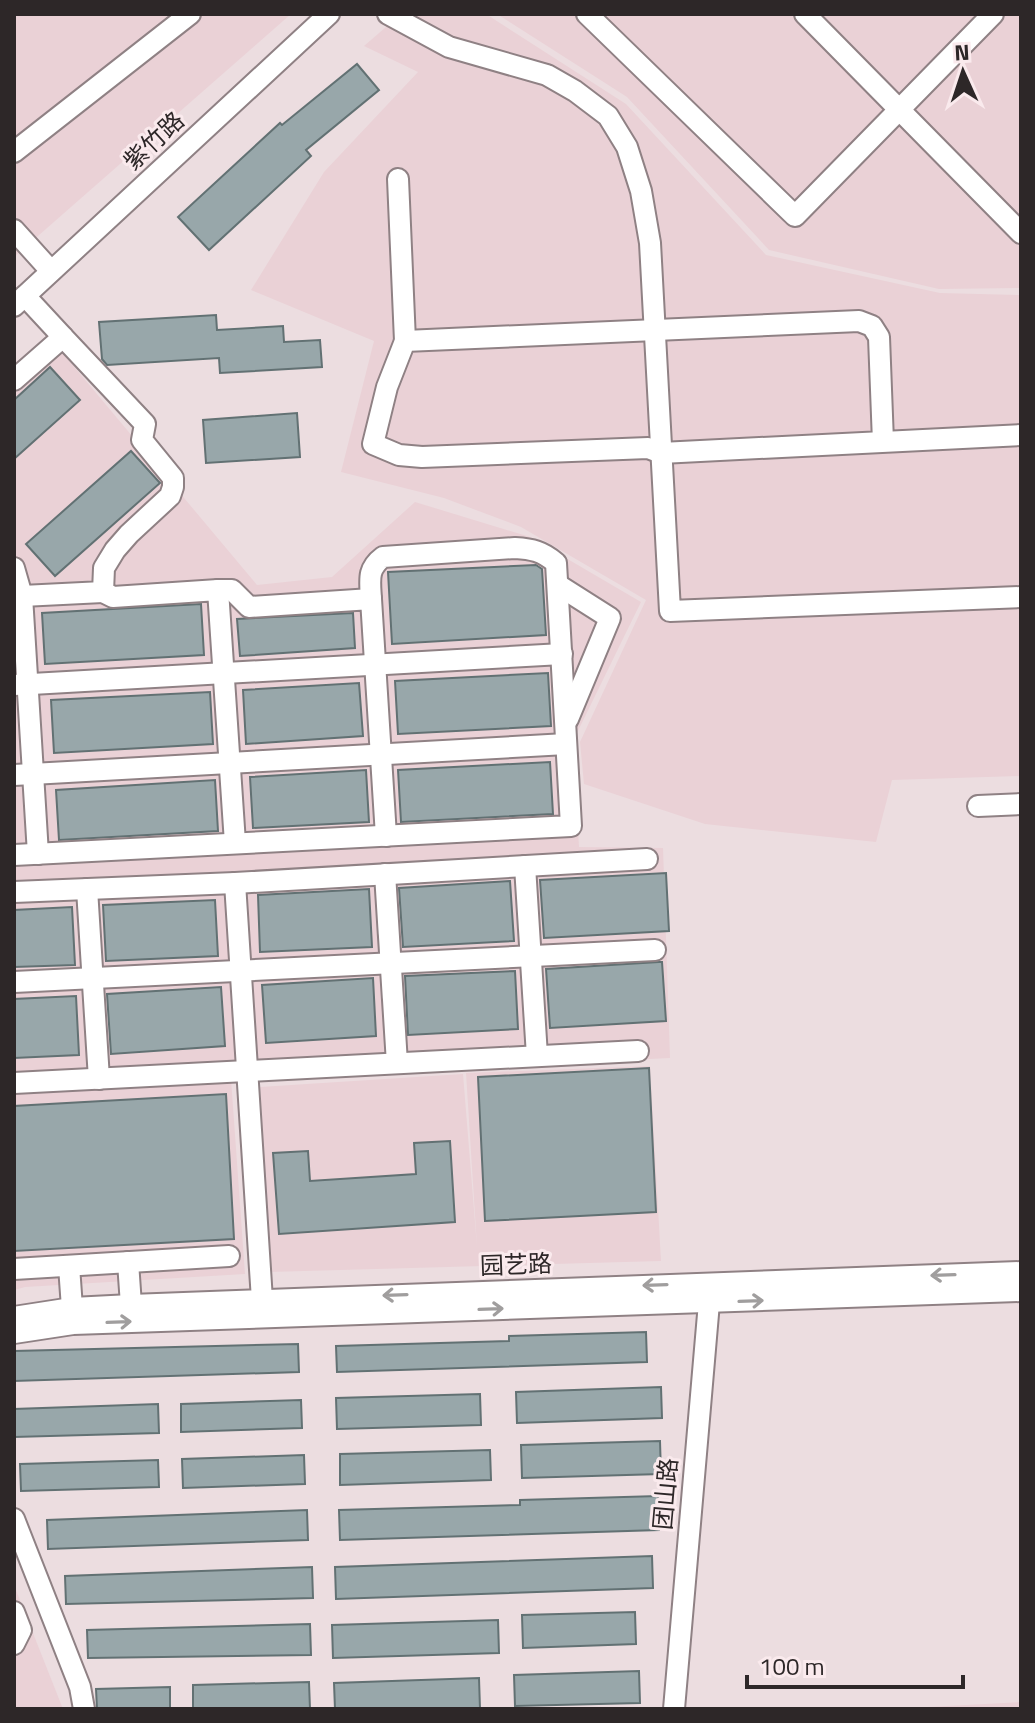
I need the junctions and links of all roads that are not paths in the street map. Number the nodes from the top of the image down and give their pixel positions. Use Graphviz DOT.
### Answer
graph roads {
  1 [pos="173,14"];
  2 [pos="190,14"];
  3 [pos="329,14"];
  4 [pos="388,14"];
  5 [pos="587,14"];
  6 [pos="805,14"];
  7 [pos="993,14"];
  8 [pos="900,109"];
  9 [pos="14,140"];
  10 [pos="14,152"];
  11 [pos="398,179"];
  12 [pos="14,230"];
  13 [pos="1021,233"];
  14 [pos="51,271"];
  15 [pos="20,301"];
  16 [pos="654,329"];
  17 [pos="63,337"];
  18 [pos="405,341"];
  19 [pos="14,380"];
  20 [pos="1021,435"];
  21 [pos="883,442"];
  22 [pos="661,453"];
  23 [pos="14,568"];
  24 [pos="558,585"];
  25 [pos="218,590"];
  26 [pos="103,592"];
  27 [pos="22,596"];
  28 [pos="1021,597"];
  29 [pos="371,599"];
  30 [pos="562,654"];
  31 [pos="376,665"];
  32 [pos="224,674"];
  33 [pos="21,685"];
  34 [pos="566,735"];
  35 [pos="381,755"];
  36 [pos="230,763"];
  37 [pos="23,774"];
  38 [pos="1021,804"];
  39 [pos="978,806"];
  40 [pos="386,836"];
  41 [pos="235,843"];
  42 [pos="38,854"];
  43 [pos="14,855"];
  44 [pos="647,859"];
  45 [pos="525,866"];
  46 [pos="385,874"];
  47 [pos="235,883"];
  48 [pos="87,889"];
  49 [pos="14,892"];
  50 [pos="655,950"];
  51 [pos="531,956"];
  52 [pos="390,964"];
  53 [pos="240,971"];
  54 [pos="93,978"];
  55 [pos="14,982"];
  56 [pos="638,1051"];
  57 [pos="537,1056"];
  58 [pos="397,1063"];
  59 [pos="245,1071"];
  60 [pos="99,1079"];
  61 [pos="14,1083"];
  62 [pos="229,1256"];
  63 [pos="128,1262"];
  64 [pos="69,1266"];
  65 [pos="14,1269"];
  66 [pos="1021,1272"];
  67 [pos="1021,1291"];
  68 [pos="709,1293"];
  69 [pos="262,1300"];
  70 [pos="131,1305"];
  71 [pos="72,1308"];
  72 [pos="14,1317"];
  73 [pos="14,1333"];
  74 [pos="14,1519"];
  75 [pos="14,1612"];
  76 [pos="14,1644"];
  77 [pos="84,1709"];
  78 [pos="674,1709"];
  1 -- 9 [label="street"];
  2 -- 10 [label="street"];
  3 -- 14 [label="street, 紫竹路"];
  4 -- 16 [label="street"];
  5 -- 8 [label="street"];
  6 -- 8 [label="street"];
  7 -- 8 [label="street"];
  8 -- 13 [label="street"];
  11 -- 18 [label="street"];
  12 -- 14 [label="street"];
  14 -- 15 [label="street, 紫竹路"];
  15 -- 17 [label="street"];
  16 -- 18 [label="street"];
  16 -- 21 [label="street"];
  16 -- 22 [label="street"];
  17 -- 19 [label="street"];
  17 -- 26 [label="street"];
  18 -- 22 [label="street"];
  20 -- 21 [label="street"];
  21 -- 22 [label="street"];
  22 -- 28 [label="street"];
  23 -- 27 [label="street"];
  24 -- 29 [label="street"];
  24 -- 30 [label="street"];
  24 -- 34 [label="street"];
  25 -- 26 [label="street"];
  25 -- 29 [label="street"];
  25 -- 32 [label="street"];
  26 -- 27 [label="street"];
  27 -- 33 [label="street"];
  29 -- 31 [label="street"];
  30 -- 31 [label="street"];
  30 -- 34 [label="street"];
  31 -- 32 [label="street"];
  31 -- 35 [label="street"];
  32 -- 33 [label="street"];
  32 -- 36 [label="street"];
  33 -- 37 [label="street"];
  34 -- 35 [label="street"];
  34 -- 40 [label="street"];
  35 -- 36 [label="street"];
  35 -- 40 [label="street"];
  36 -- 37 [label="street"];
  36 -- 41 [label="street"];
  37 -- 42 [label="street"];
  38 -- 39 [label="street"];
  40 -- 41 [label="street"];
  41 -- 42 [label="street"];
  42 -- 43 [label="street"];
  44 -- 45 [label="street"];
  45 -- 46 [label="street"];
  45 -- 51 [label="street"];
  46 -- 47 [label="street"];
  46 -- 52 [label="street"];
  47 -- 48 [label="street"];
  47 -- 53 [label="street"];
  48 -- 49 [label="street"];
  48 -- 54 [label="street"];
  50 -- 51 [label="street"];
  51 -- 52 [label="street"];
  51 -- 57 [label="street"];
  52 -- 53 [label="street"];
  52 -- 58 [label="street"];
  53 -- 54 [label="street"];
  53 -- 59 [label="street"];
  54 -- 55 [label="street"];
  54 -- 60 [label="street"];
  56 -- 57 [label="street"];
  57 -- 58 [label="street"];
  58 -- 59 [label="street"];
  59 -- 60 [label="street"];
  59 -- 69 [label="street"];
  60 -- 61 [label="street"];
  62 -- 63 [label="street"];
  63 -- 64 [label="street"];
  63 -- 70 [label="street"];
  64 -- 65 [label="street"];
  64 -- 71 [label="street"];
  66 -- 68 [label="street, 园艺路, one-way"];
  68 -- 67 [label="street, 园艺路, one-way"];
  68 -- 69 [label="street, 园艺路, one-way"];
  73 -- 68 [label="street, 园艺路, one-way"];
  68 -- 78 [label="street, 团山路"];
  69 -- 70 [label="street, 园艺路"];
  70 -- 71 [label="street, 园艺路"];
  71 -- 72 [label="street, 园艺路"];
  74 -- 77 [label="street"];
  75 -- 76 [label="street"];
}
